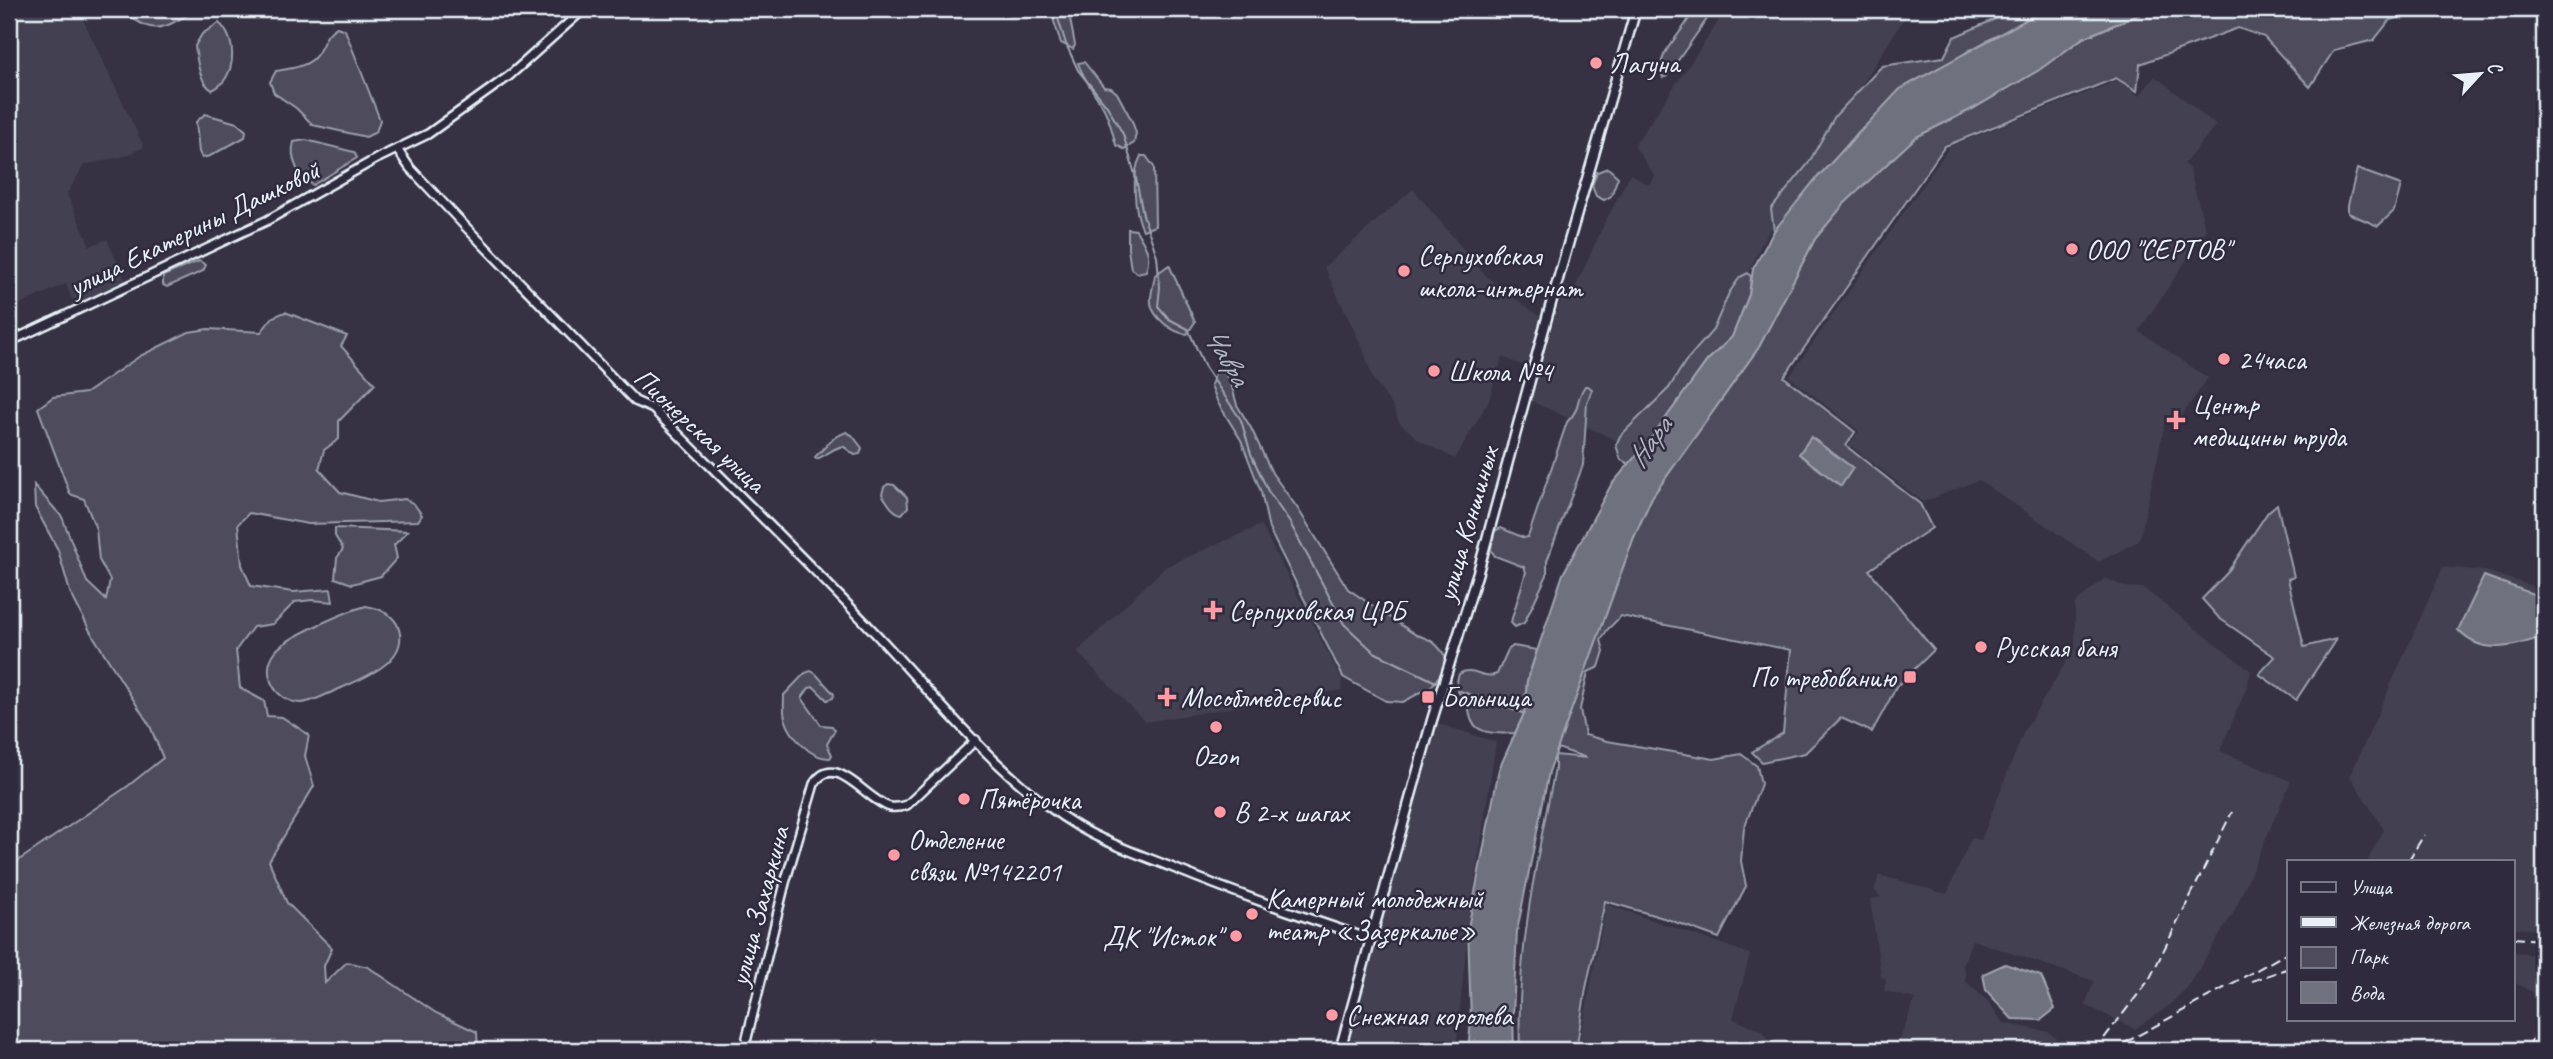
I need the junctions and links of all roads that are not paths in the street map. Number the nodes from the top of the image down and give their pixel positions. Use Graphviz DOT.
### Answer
graph roads {
  1 [pos="584,9"];
  2 [pos="1636,9"];
  3 [pos="397,149"];
  4 [pos="9,342"];
  5 [pos="976,740"];
  6 [pos="1370,939"];
  7 [pos="2544,1028"];
  8 [pos="744,1050"];
  9 [pos="1340,1050"];
  10 [pos="2532,1050"];
  1 -- 3 [label="street, улица Екатерины Дашковой"];
  2 -- 6 [label="main road, улица Коншиных"];
  3 -- 4 [label="street, улица Екатерины Дашковой"];
  3 -- 5 [label="street, Пионерская улица"];
  5 -- 6 [label="street, Пионерская улица"];
  5 -- 8 [label="street, улица Захаркина"];
  6 -- 9 [label="main road, улица Коншиных"];
  7 -- 10 [label="street"];
}
